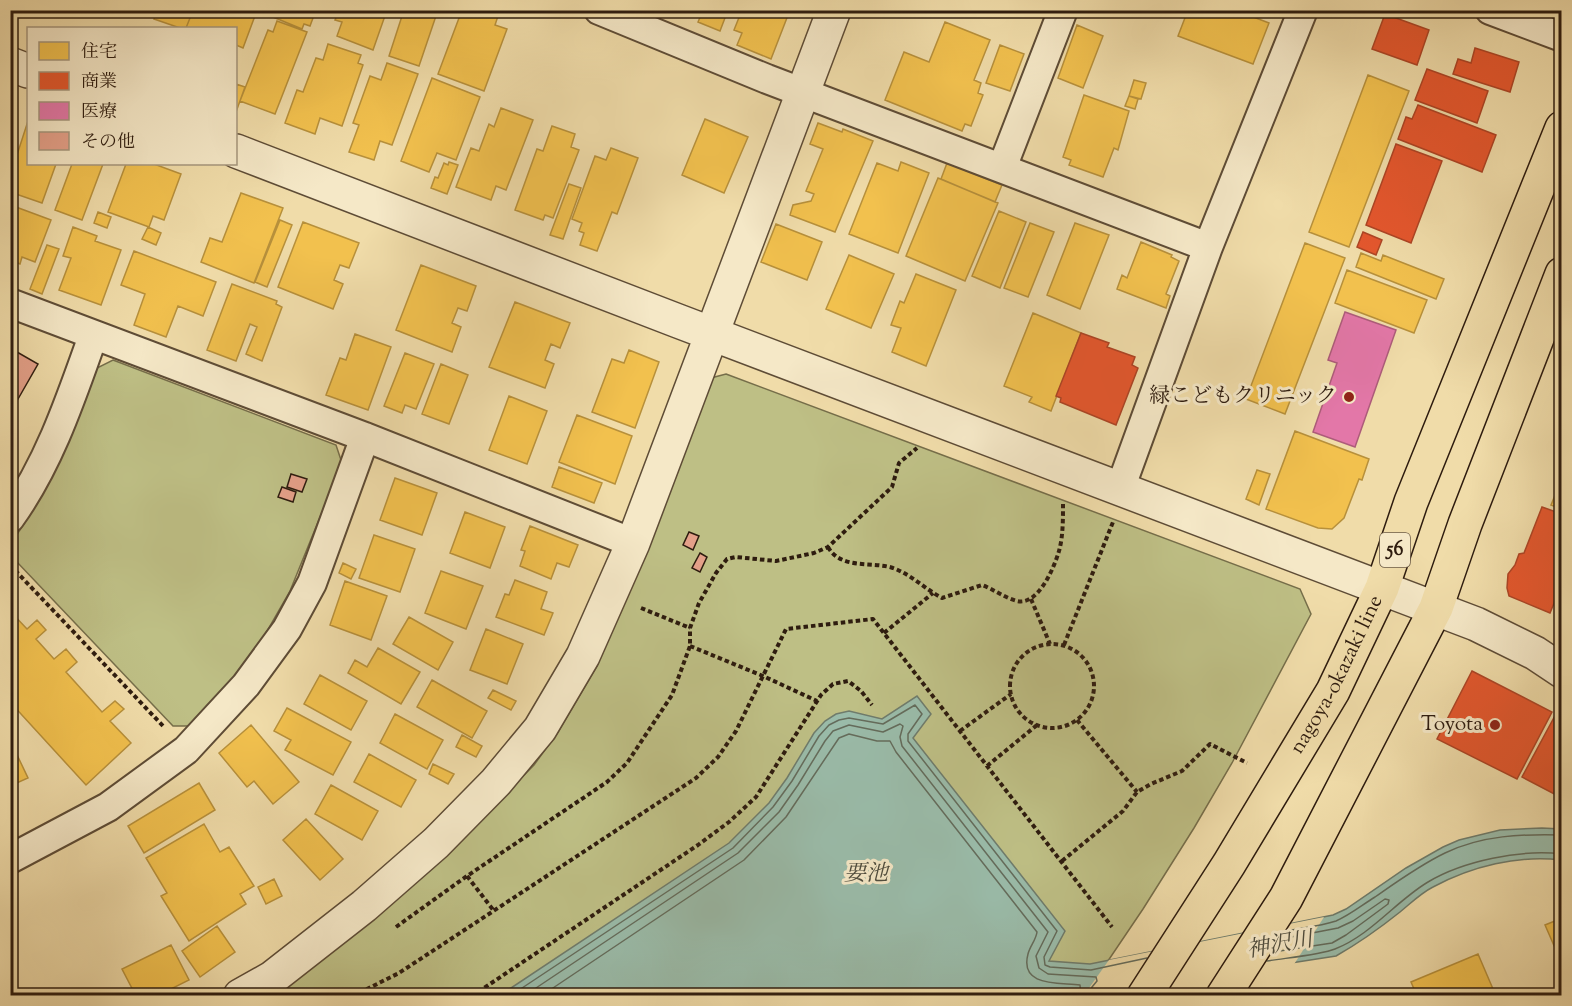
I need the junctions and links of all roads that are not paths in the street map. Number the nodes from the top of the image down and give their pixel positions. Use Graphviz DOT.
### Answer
graph roads {
  1 [pos="600,10"];
  2 [pos="834,10"];
  3 [pos="1063,10"];
  4 [pos="1303,10"];
  5 [pos="1490,10"];
  6 [pos="1562,37"];
  7 [pos="10,64"];
  8 [pos="27,71"];
  9 [pos="803,91"];
  10 [pos="1562,128"];
  11 [pos="237,151"];
  12 [pos="1002,168"];
  13 [pos="1208,246"];
  14 [pos="1562,274"];
  15 [pos="10,303"];
  16 [pos="711,334"];
  17 [pos="93,336"];
  18 [pos="365,437"];
  19 [pos="1117,504"];
  20 [pos="10,518"];
  21 [pos="633,543"];
  22 [pos="1382,588"];
  23 [pos="1436,608"];
  24 [pos="1562,671"];
  25 [pos="10,859"];
  26 [pos="1227,989"];
  27 [pos="240,996"];
  28 [pos="1144,996"];
  1 -- 9 [label="street"];
  2 -- 9 [label="street"];
  3 -- 12 [label="street"];
  4 -- 13 [label="street"];
  5 -- 6 [label="street"];
  7 -- 8 [label="street"];
  9 -- 12 [label="street"];
  9 -- 16 [label="street"];
  10 -- 22 [label="main road, nagoya-okazaki line / 56"];
  11 -- 16 [label="street"];
  12 -- 13 [label="street"];
  13 -- 19 [label="street"];
  14 -- 23 [label="main road"];
  15 -- 17 [label="street"];
  16 -- 19 [label="street"];
  16 -- 21 [label="street"];
  17 -- 18 [label="street"];
  17 -- 20 [label="street"];
  18 -- 21 [label="street"];
  18 -- 25 [label="street"];
  19 -- 22 [label="street"];
  21 -- 27 [label="street"];
  22 -- 23 [label="street"];
  22 -- 28 [label="main road, nagoya-okazaki line / 56"];
  23 -- 24 [label="street"];
  23 -- 26 [label="main road"];
}
